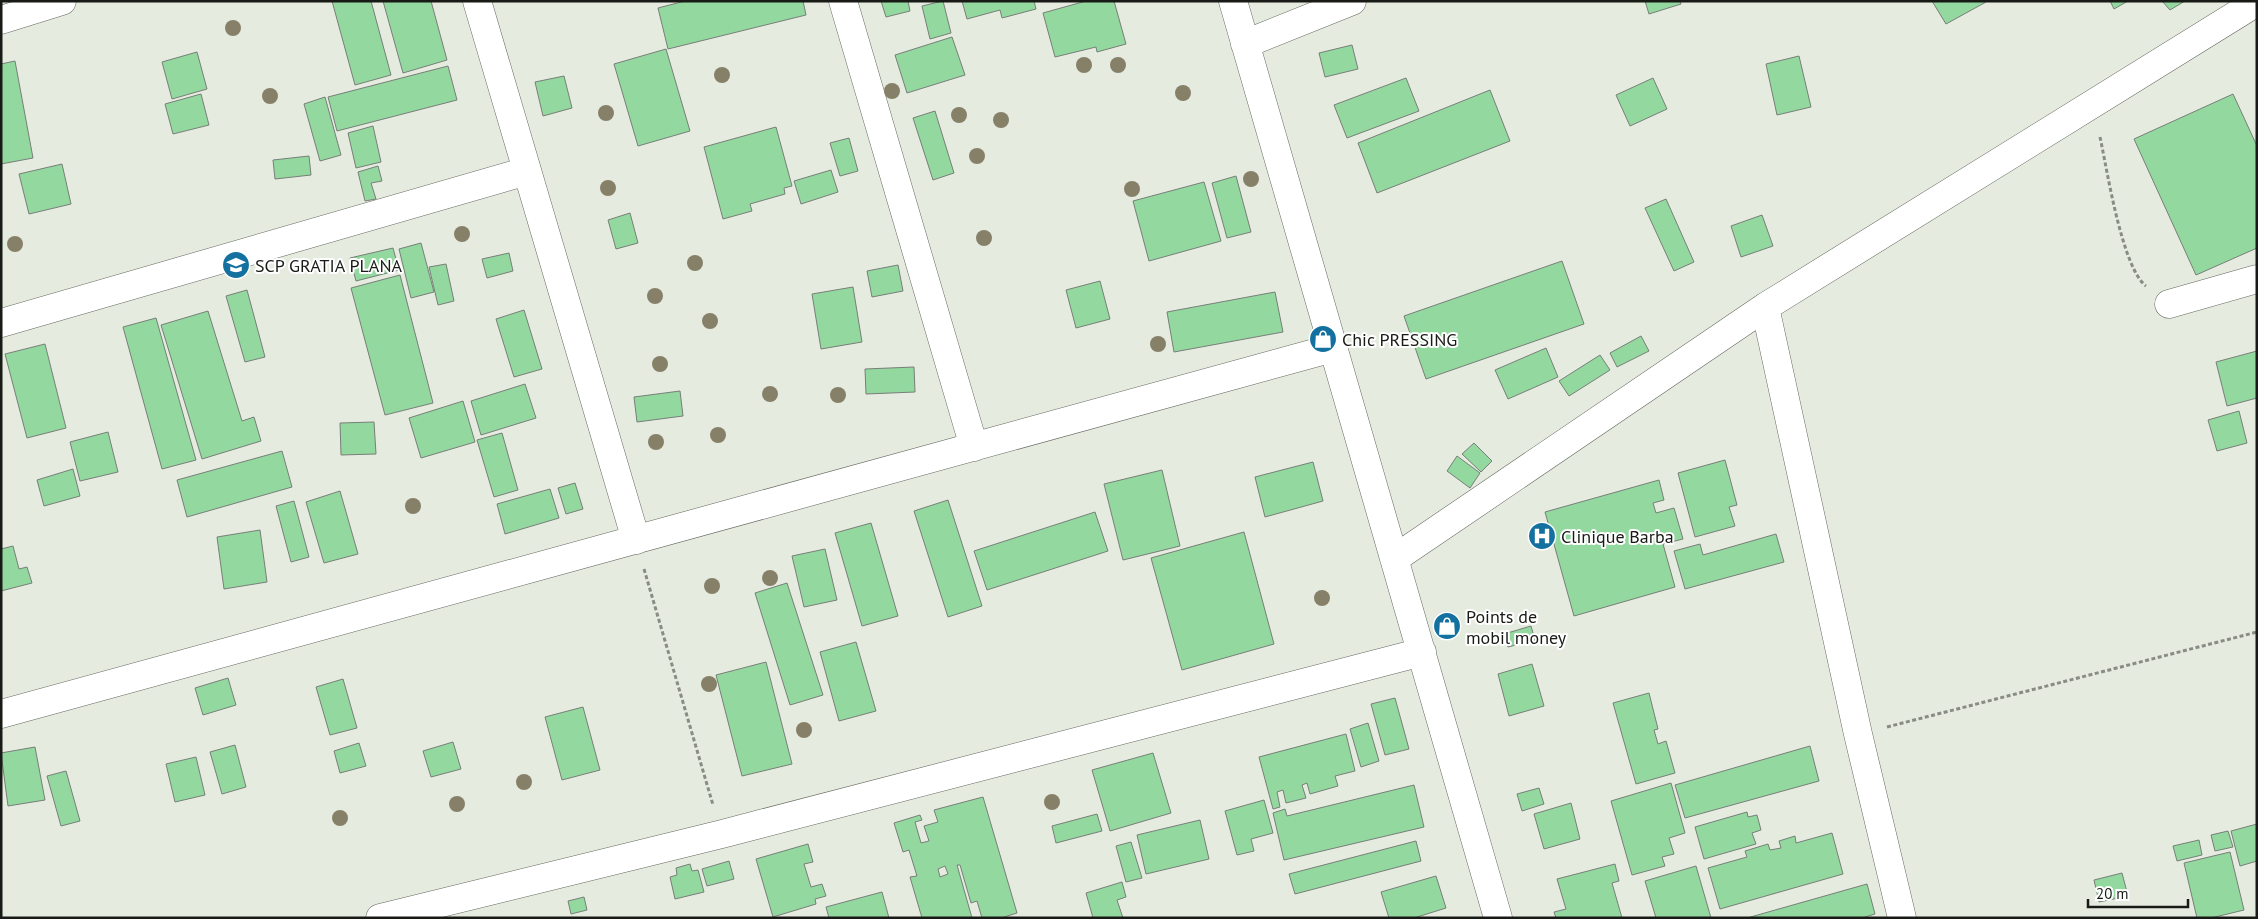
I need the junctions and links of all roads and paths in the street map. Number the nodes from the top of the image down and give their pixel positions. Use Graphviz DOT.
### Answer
graph roads {
  1 [pos="62,1"];
  2 [pos="477,1"];
  3 [pos="843,1"];
  4 [pos="1233,1"];
  5 [pos="1352,1"];
  6 [pos="2257,2"];
  7 [pos="1,20"];
  8 [pos="1245,44"];
  9 [pos="2092,104"];
  10 [pos="527,171"];
  11 [pos="2257,279"];
  12 [pos="2170,304"];
  13 [pos="1765,307"];
  14 [pos="1,323"];
  15 [pos="1333,348"];
  16 [pos="974,447"];
  17 [pos="636,540"];
  18 [pos="1394,559"];
  19 [pos="2257,632"];
  20 [pos="1422,652"];
  21 [pos="1,714"];
  22 [pos="1858,734"];
  23 [pos="722,834"];
  24 [pos="380,918"];
  25 [pos="1498,918"];
  26 [pos="1902,918"];
  1 -- 7 [label="street"];
  2 -- 10 [label="street"];
  3 -- 16 [label="street"];
  4 -- 8 [label="street"];
  5 -- 8 [label="street"];
  6 -- 9 [label="street"];
  8 -- 15 [label="street"];
  9 -- 12 [label="path"];
  9 -- 13 [label="street"];
  10 -- 14 [label="street"];
  10 -- 17 [label="street"];
  11 -- 12 [label="street"];
  13 -- 18 [label="street"];
  13 -- 22 [label="street"];
  15 -- 16 [label="street"];
  15 -- 18 [label="street"];
  16 -- 17 [label="street"];
  17 -- 21 [label="street"];
  17 -- 23 [label="path"];
  18 -- 20 [label="street"];
  19 -- 22 [label="path"];
  20 -- 23 [label="street"];
  20 -- 25 [label="street"];
  22 -- 26 [label="street"];
  23 -- 24 [label="street"];
}
